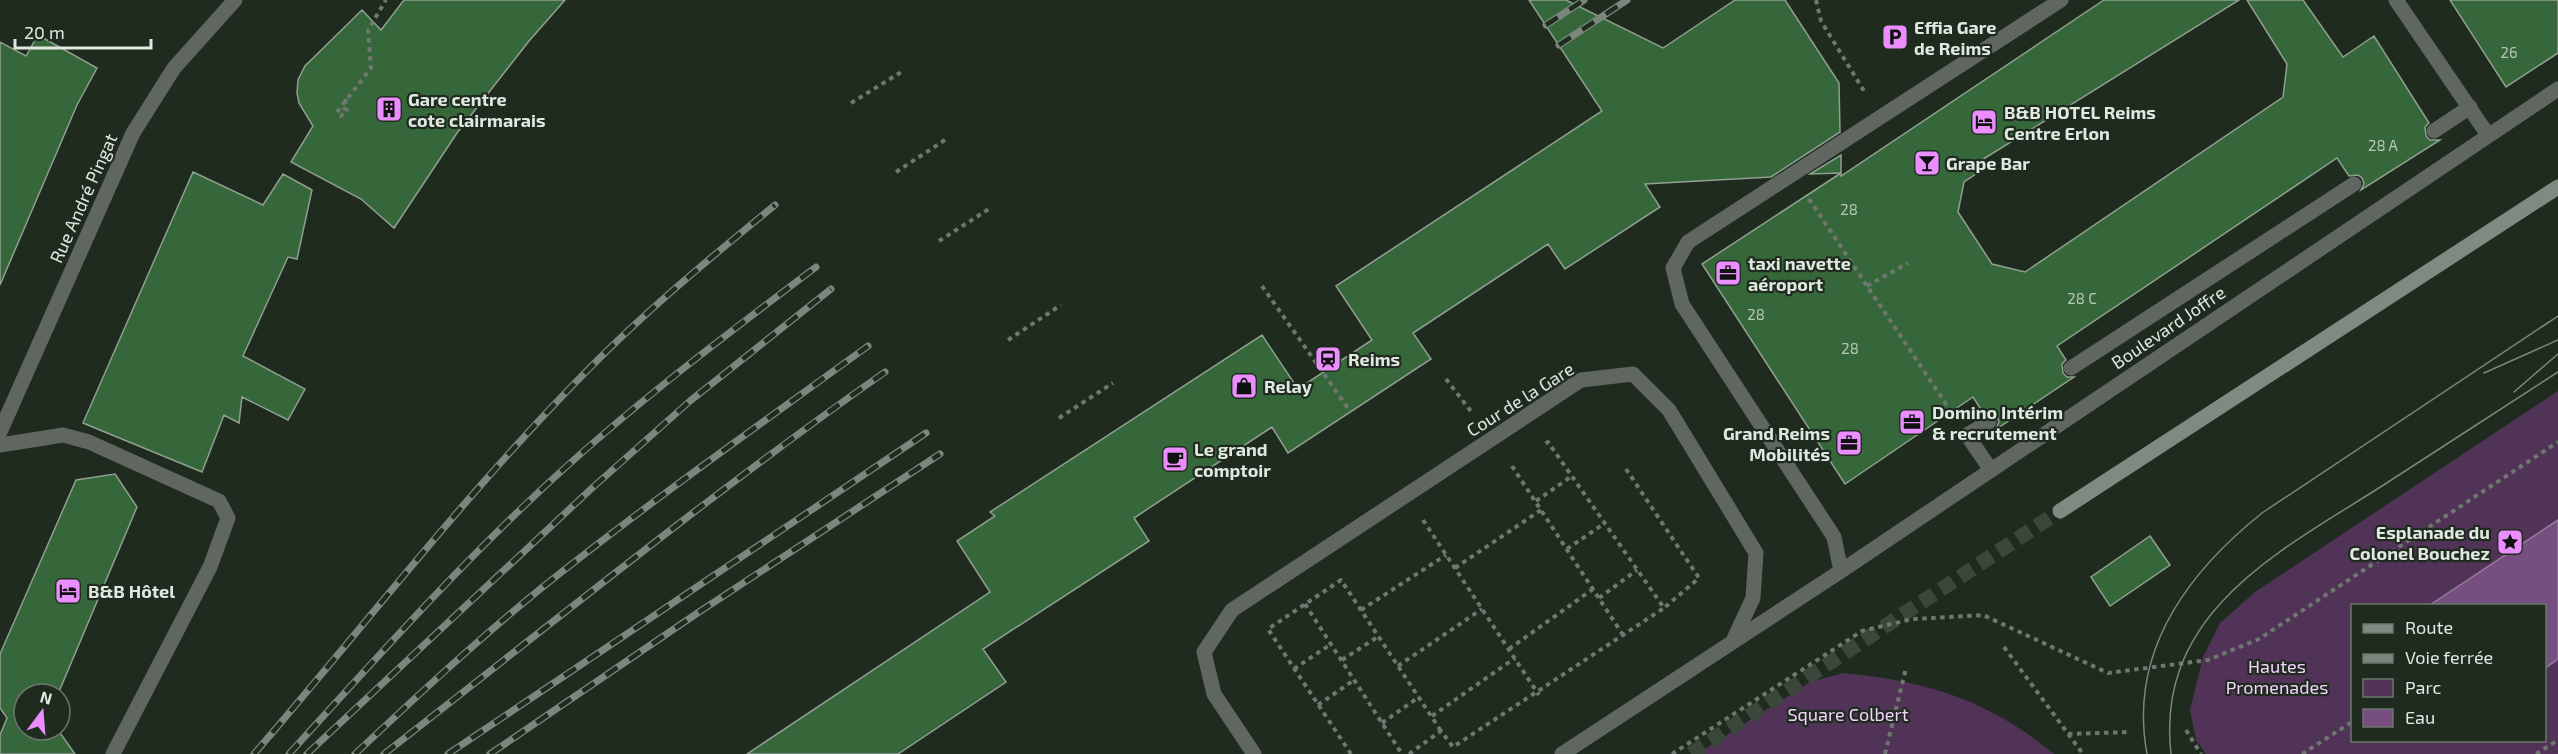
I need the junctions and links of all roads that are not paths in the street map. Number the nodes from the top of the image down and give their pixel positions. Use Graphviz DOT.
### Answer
graph roads {
  1 [pos="235,0"];
  2 [pos="2061,0"];
  3 [pos="2396,0"];
  4 [pos="2558,89"];
  5 [pos="2470,107"];
  6 [pos="2434,131"];
  7 [pos="2488,135"];
  8 [pos="2354,184"];
  9 [pos="2558,187"];
  10 [pos="2071,368"];
  11 [pos="1989,422"];
  12 [pos="0,432"];
  13 [pos="0,445"];
  14 [pos="1991,470"];
  15 [pos="2060,511"];
  16 [pos="1841,571"];
  17 [pos="1733,642"];
  18 [pos="113,754"];
  19 [pos="1254,754"];
  20 [pos="1562,754"];
  1 -- 12 [label="street, Rue André Pingat"];
  2 -- 16 [label="street"];
  3 -- 5 [label="street"];
  4 -- 7 [label="street, Boulevard Joffre"];
  5 -- 6 [label="street"];
  5 -- 7 [label="street"];
  7 -- 14 [label="street, Boulevard Joffre"];
  8 -- 10 [label="street"];
  9 -- 15 [label="main road"];
  11 -- 14 [label="street"];
  13 -- 18 [label="street"];
  14 -- 16 [label="street, Boulevard Joffre"];
  16 -- 17 [label="street, Boulevard Joffre"];
  17 -- 19 [label="street, Cour de la Gare"];
  17 -- 20 [label="street"];
}
